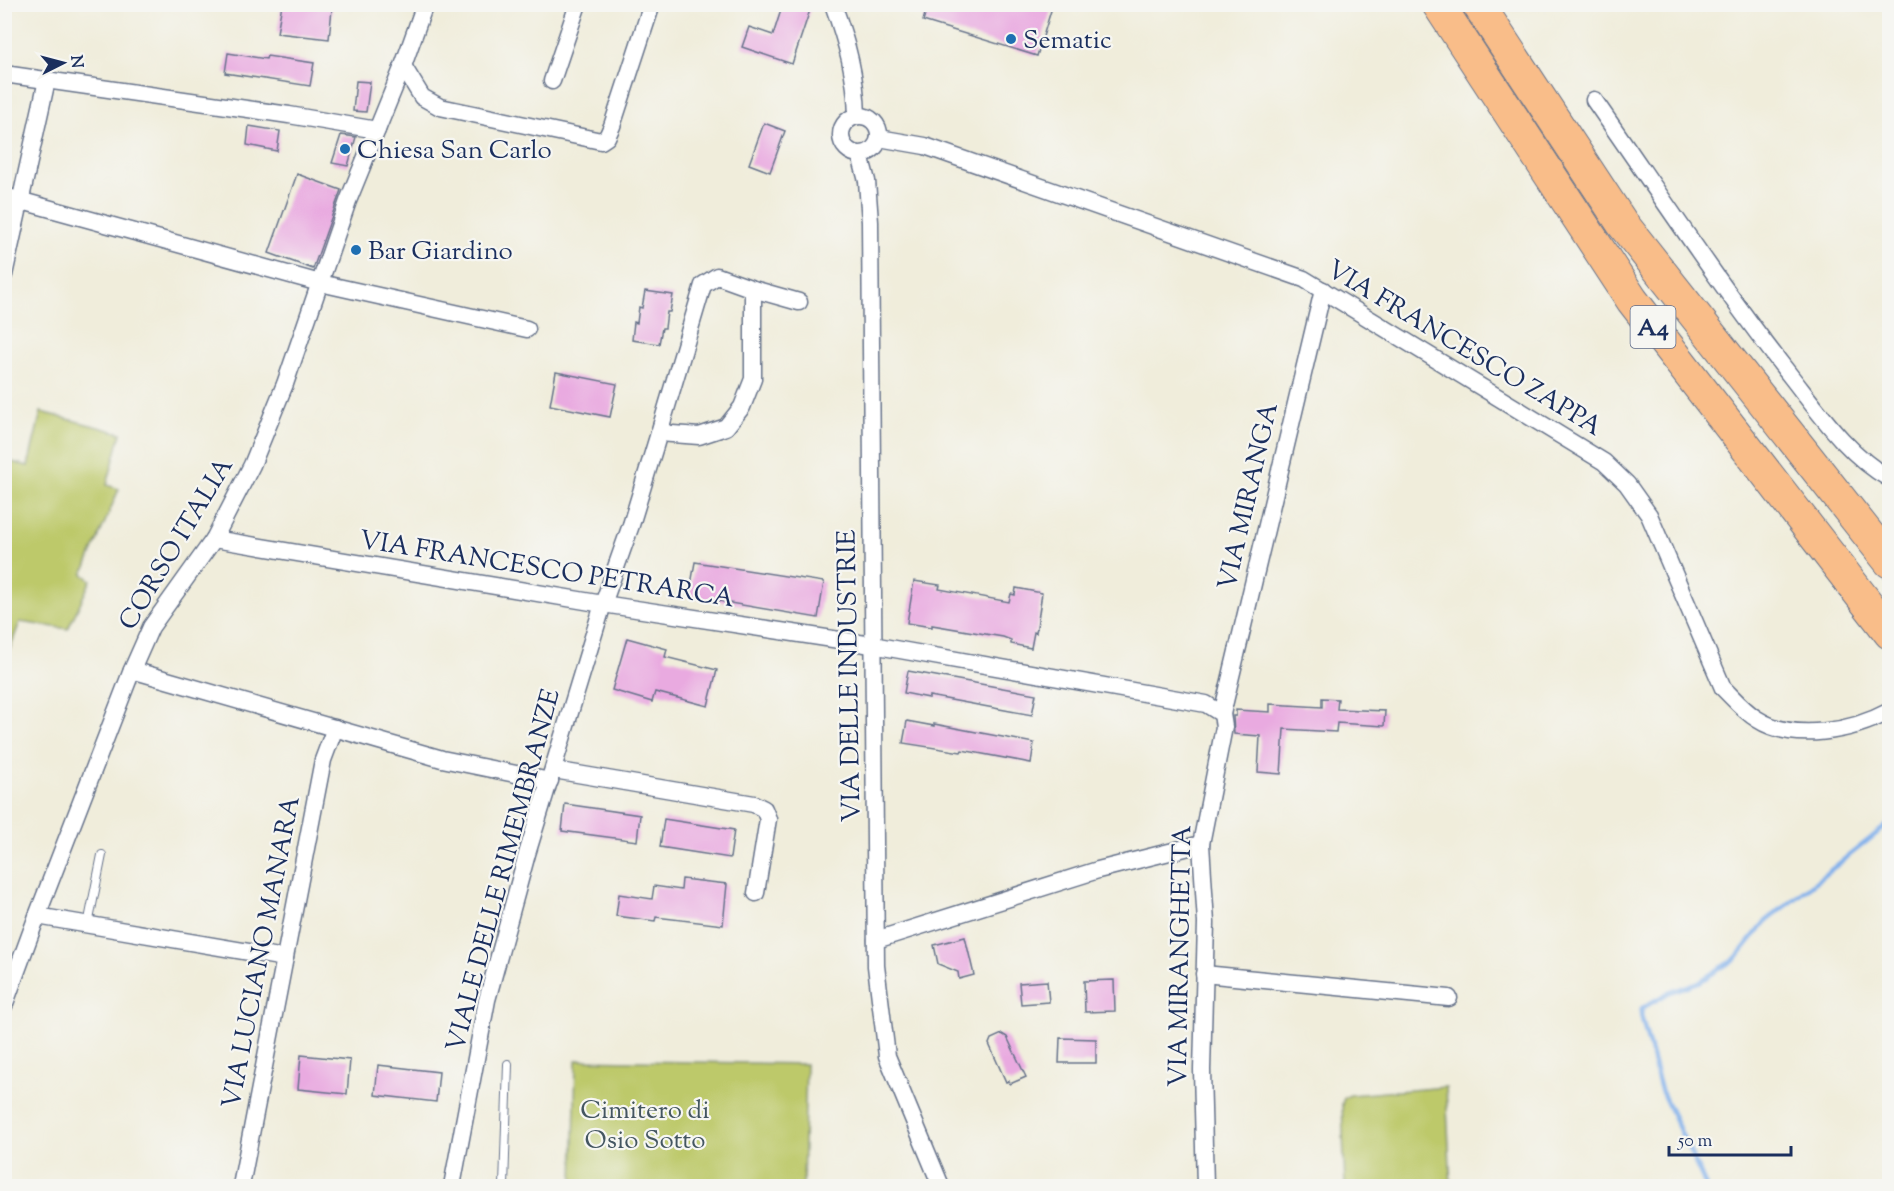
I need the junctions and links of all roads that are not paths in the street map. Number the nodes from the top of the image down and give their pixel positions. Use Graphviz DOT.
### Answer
graph roads {
  1 [pos="578,4"];
  2 [pos="652,4"];
  3 [pos="833,4"];
  4 [pos="1438,4"];
  5 [pos="1478,4"];
  6 [pos="420,5"];
  7 [pos="403,66"];
  8 [pos="4,74"];
  9 [pos="47,80"];
  10 [pos="552,81"];
  11 [pos="1594,100"];
  12 [pos="857,116"];
  13 [pos="377,129"];
  14 [pos="879,138"];
  15 [pos="860,154"];
  16 [pos="13,198"];
  17 [pos="4,274"];
  18 [pos="320,283"];
  19 [pos="753,289"];
  20 [pos="1323,290"];
  21 [pos="799,302"];
  22 [pos="527,329"];
  23 [pos="659,433"];
  24 [pos="1890,479"];
  25 [pos="214,539"];
  26 [pos="1890,562"];
  27 [pos="603,604"];
  28 [pos="1890,633"];
  29 [pos="872,645"];
  30 [pos="132,670"];
  31 [pos="1890,711"];
  32 [pos="1223,721"];
  33 [pos="335,728"];
  34 [pos="552,775"];
  35 [pos="1201,844"];
  36 [pos="102,855"];
  37 [pos="756,893"];
  38 [pos="37,915"];
  39 [pos="88,924"];
  40 [pos="876,940"];
  41 [pos="285,958"];
  42 [pos="1204,974"];
  43 [pos="1449,998"];
  44 [pos="4,1006"];
  45 [pos="508,1064"];
  46 [pos="241,1186"];
  47 [pos="452,1186"];
  48 [pos="504,1186"];
  49 [pos="941,1186"];
  50 [pos="1205,1186"];
  1 -- 10 [label="street"];
  2 -- 7 [label="street"];
  3 -- 12 [label="street"];
  4 -- 28 [label="highway, A4"];
  5 -- 26 [label="highway, A4"];
  6 -- 7 [label="street, CORSO ITALIA"];
  7 -- 13 [label="street, CORSO ITALIA"];
  8 -- 9 [label="street"];
  9 -- 13 [label="street"];
  9 -- 16 [label="street"];
  11 -- 24 [label="street"];
  12 -- 14 [label="street"];
  12 -- 15 [label="street"];
  13 -- 18 [label="street, CORSO ITALIA"];
  14 -- 15 [label="street"];
  14 -- 20 [label="street, VIA FRANCESCO ZAPPA"];
  15 -- 29 [label="street, VIA DELLE INDUSTRIE"];
  16 -- 17 [label="street"];
  16 -- 18 [label="street"];
  18 -- 22 [label="street"];
  18 -- 25 [label="street, CORSO ITALIA"];
  19 -- 21 [label="street"];
  19 -- 23 [label="street, VIALE DELLE RIMEMBRANZE"];
  19 -- 23 [label="street"];
  20 -- 31 [label="street, VIA FRANCESCO ZAPPA"];
  20 -- 32 [label="street, VIA MIRANGA"];
  23 -- 27 [label="street, VIALE DELLE RIMEMBRANZE"];
  25 -- 27 [label="street, VIA FRANCESCO PETRARCA"];
  25 -- 30 [label="street, CORSO ITALIA"];
  27 -- 29 [label="street, VIA FRANCESCO PETRARCA"];
  27 -- 34 [label="street, VIALE DELLE RIMEMBRANZE"];
  29 -- 32 [label="street"];
  29 -- 40 [label="street, VIA DELLE INDUSTRIE"];
  30 -- 33 [label="street"];
  30 -- 38 [label="street, CORSO ITALIA"];
  32 -- 35 [label="street, VIA MIRANGHETTA"];
  33 -- 34 [label="street"];
  33 -- 41 [label="street, VIA LUCIANO MANARA"];
  34 -- 37 [label="street"];
  34 -- 47 [label="street, VIALE DELLE RIMEMBRANZE"];
  35 -- 40 [label="street"];
  35 -- 42 [label="street, VIA MIRANGHETTA"];
  36 -- 39 [label="lane"];
  38 -- 39 [label="street"];
  38 -- 44 [label="street, CORSO ITALIA"];
  39 -- 41 [label="street"];
  40 -- 49 [label="street, VIA DELLE INDUSTRIE"];
  41 -- 46 [label="street, VIA LUCIANO MANARA"];
  42 -- 43 [label="street"];
  42 -- 50 [label="street, VIA MIRANGHETTA"];
  45 -- 48 [label="lane"];
}
